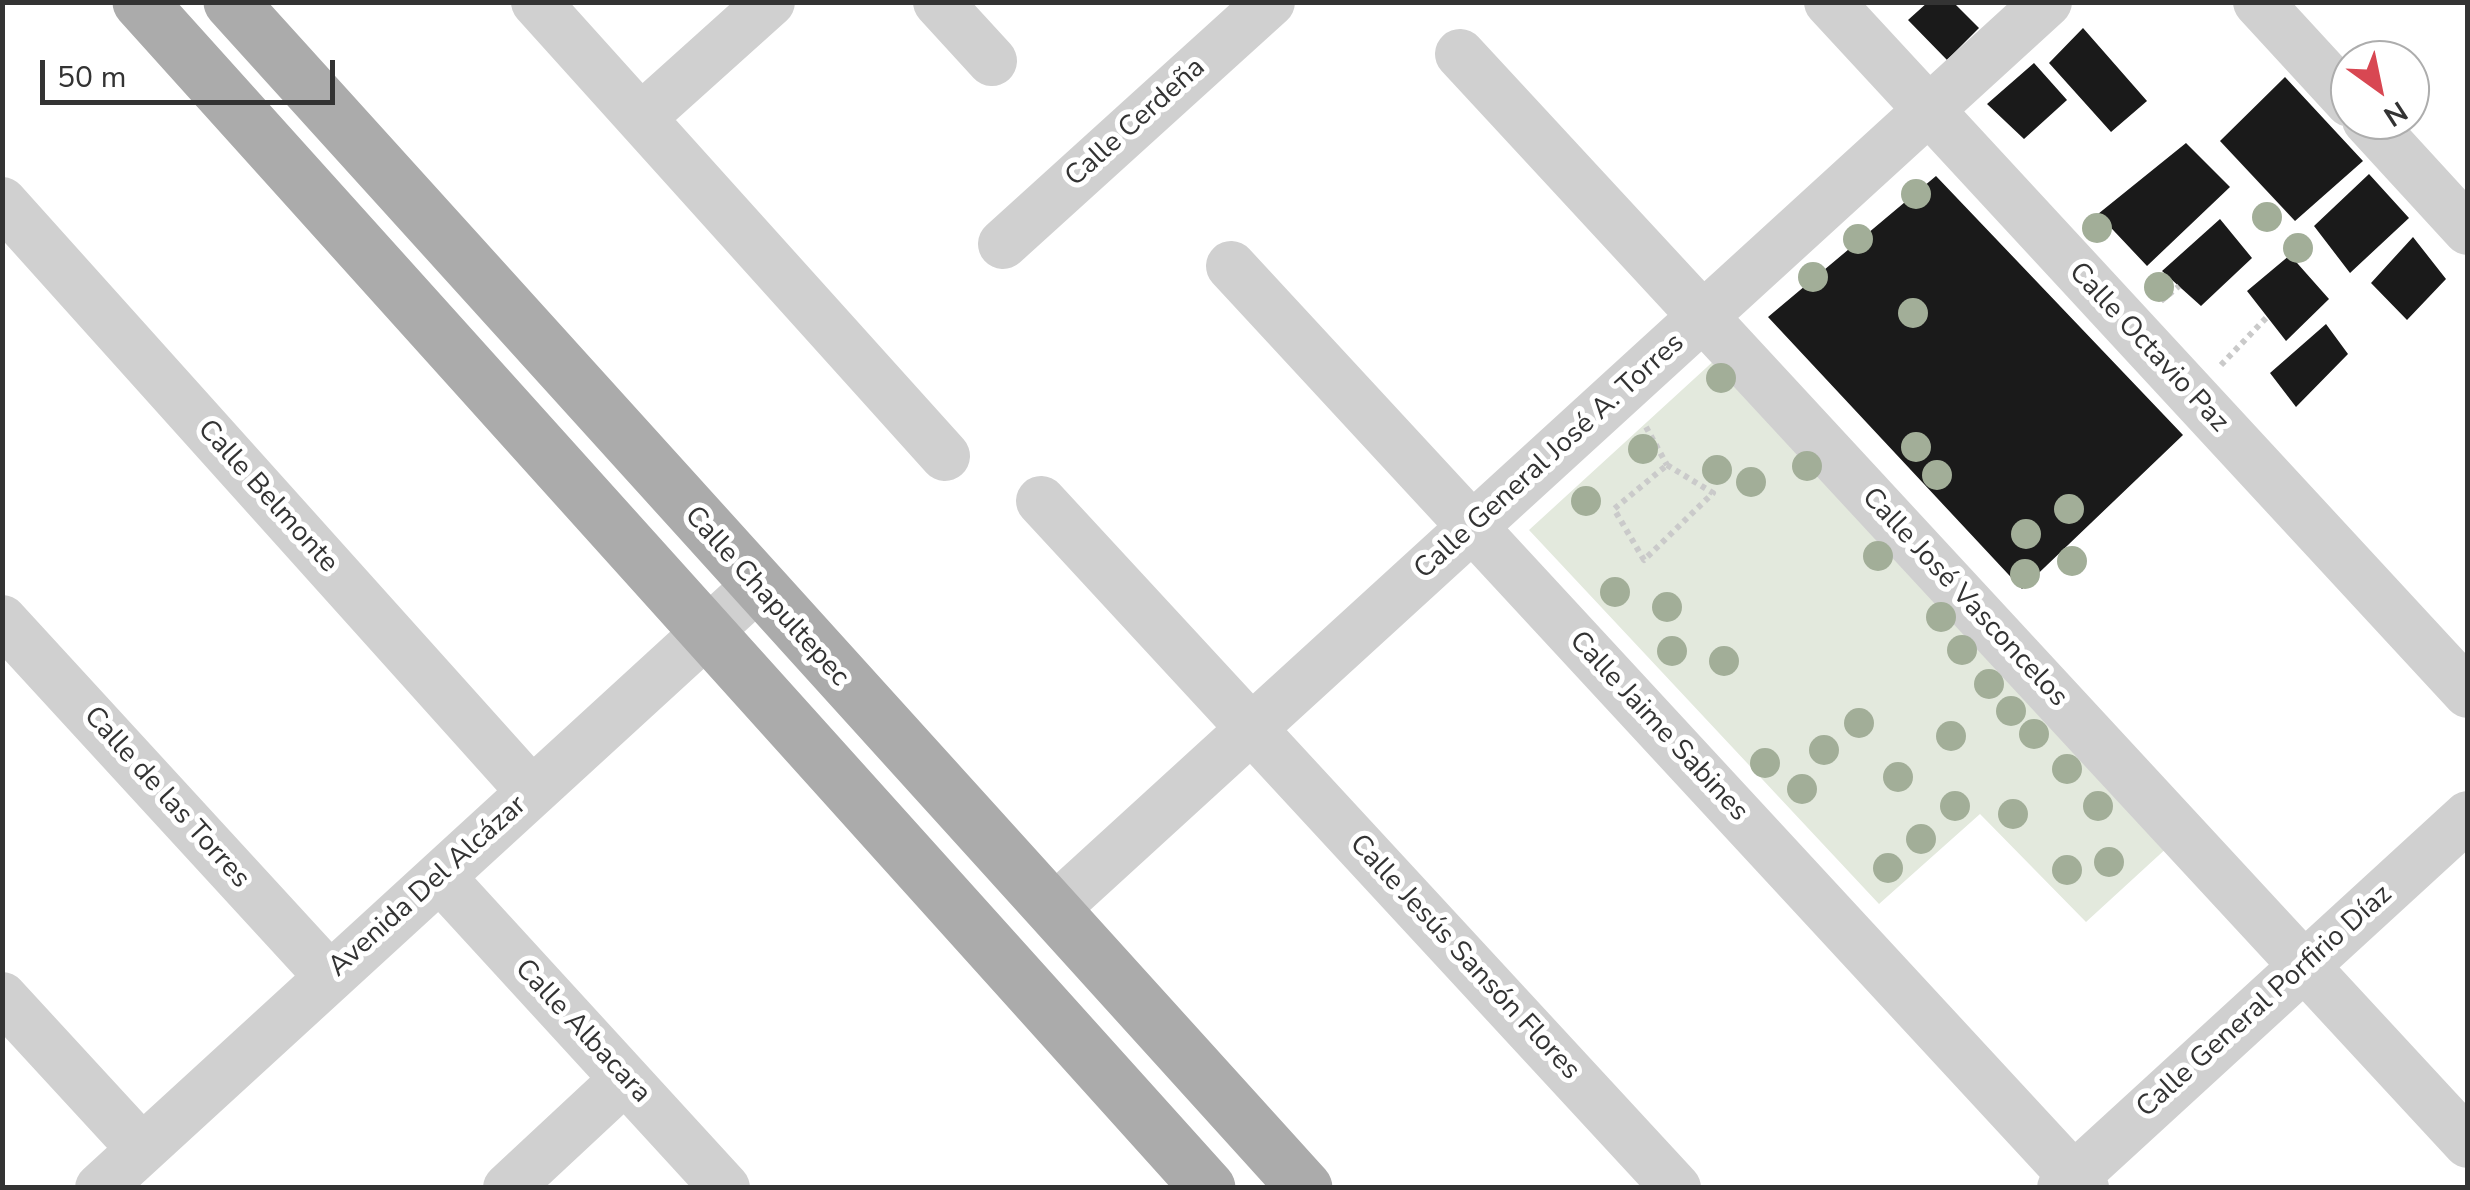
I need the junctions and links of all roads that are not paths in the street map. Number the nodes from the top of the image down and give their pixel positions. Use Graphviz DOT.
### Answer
graph roads {
  1 [pos="140,2"];
  2 [pos="232,2"];
  3 [pos="536,2"];
  4 [pos="770,2"];
  5 [pos="938,2"];
  6 [pos="1270,2"];
  7 [pos="1829,2"];
  8 [pos="2047,2"];
  9 [pos="2258,2"];
  10 [pos="1460,54"];
  11 [pos="992,61"];
  12 [pos="2330,80"];
  13 [pos="1928,110"];
  14 [pos="642,117"];
  15 [pos="2385,140"];
  16 [pos="2,202"];
  17 [pos="2468,230"];
  18 [pos="1003,244"];
  19 [pos="1231,266"];
  20 [pos="1703,316"];
  21 [pos="946,456"];
  22 [pos="1040,501"];
  23 [pos="1473,527"];
  24 [pos="756,587"];
  25 [pos="2,620"];
  26 [pos="706,632"];
  27 [pos="2468,694"];
  28 [pos="1252,729"];
  29 [pos="532,792"];
  30 [pos="2468,816"];
  31 [pos="440,877"];
  32 [pos="1053,910"];
  33 [pos="2304,966"];
  34 [pos="330,977"];
  35 [pos="2,997"];
  36 [pos="625,1079"];
  37 [pos="2468,1143"];
  38 [pos="142,1149"];
  39 [pos="2073,1184"];
  40 [pos="100,1188"];
  41 [pos="508,1188"];
  42 [pos="725,1188"];
  43 [pos="1208,1188"];
  44 [pos="1304,1188"];
  45 [pos="1676,1188"];
  1 -- 26 [label="main road"];
  2 -- 24 [label="main road, Calle Chapultepec"];
  3 -- 14 [label="street"];
  4 -- 14 [label="street"];
  5 -- 11 [label="street"];
  6 -- 18 [label="street, Calle Cerdeña"];
  7 -- 13 [label="street, Calle Octavio Paz"];
  8 -- 13 [label="street, Calle General José A. Torres"];
  9 -- 12 [label="street"];
  10 -- 20 [label="street, Calle José Vasconcelos"];
  13 -- 20 [label="street, Calle General José A. Torres"];
  13 -- 27 [label="street, Calle Octavio Paz"];
  14 -- 21 [label="street"];
  15 -- 17 [label="street"];
  16 -- 29 [label="street, Calle Belmonte"];
  19 -- 23 [label="street, Calle Jaime Sabines"];
  20 -- 23 [label="street, Calle General José A. Torres"];
  20 -- 33 [label="street, Calle José Vasconcelos"];
  22 -- 28 [label="street, Calle Jesús Sansón Flores"];
  23 -- 28 [label="street, Calle General José A. Torres"];
  23 -- 39 [label="street, Calle Jaime Sabines"];
  24 -- 26 [label="street, Avenida Del Alcázar"];
  24 -- 32 [label="main road, Calle Chapultepec"];
  25 -- 34 [label="street, Calle de las Torres"];
  26 -- 29 [label="street, Avenida Del Alcázar"];
  26 -- 43 [label="main road"];
  28 -- 32 [label="street, Calle General José A. Torres"];
  28 -- 45 [label="street, Calle Jesús Sansón Flores"];
  29 -- 31 [label="street, Avenida Del Alcázar"];
  30 -- 33 [label="street, Calle General Porfirio Díaz"];
  31 -- 34 [label="street, Avenida Del Alcázar"];
  31 -- 36 [label="street, Calle Albacara"];
  32 -- 44 [label="main road, Calle Chapultepec"];
  33 -- 37 [label="street, Calle José Vasconcelos"];
  33 -- 39 [label="street, Calle General Porfirio Díaz"];
  34 -- 38 [label="street, Avenida Del Alcázar"];
  35 -- 38 [label="street"];
  36 -- 41 [label="street"];
  36 -- 42 [label="street, Calle Albacara"];
  38 -- 40 [label="street, Avenida Del Alcázar"];
}
